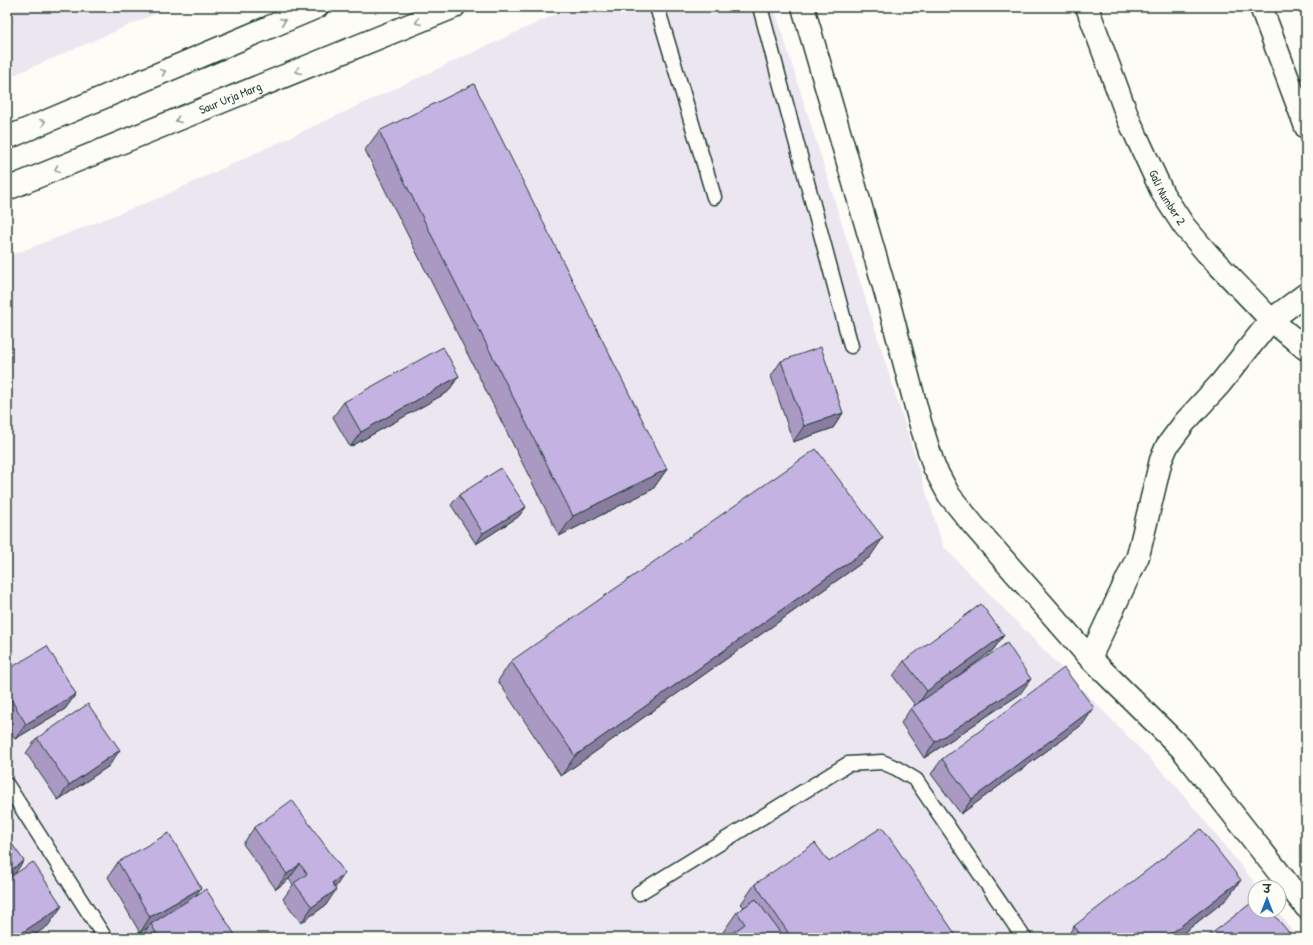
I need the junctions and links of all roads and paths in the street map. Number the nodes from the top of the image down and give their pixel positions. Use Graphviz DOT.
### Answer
graph roads {
  1 [pos="317,7"];
  2 [pos="454,7"];
  3 [pos="760,7"];
  4 [pos="803,7"];
  5 [pos="1087,7"];
  6 [pos="1261,7"];
  7 [pos="659,8"];
  8 [pos="1306,127"];
  9 [pos="7,138"];
  10 [pos="7,189"];
  11 [pos="714,197"];
  12 [pos="1306,294"];
  13 [pos="1271,320"];
  14 [pos="850,346"];
  15 [pos="1306,349"];
  16 [pos="1090,658"];
  17 [pos="7,785"];
  18 [pos="639,893"];
  19 [pos="1306,907"];
  20 [pos="105,938"];
  21 [pos="1024,938"];
  9 -- 1 [label="street, one-way"];
  2 -- 10 [label="street, Saur Urja Marg, one-way"];
  3 -- 14 [label="lane"];
  4 -- 16 [label="street"];
  5 -- 13 [label="street, Gali Number 2"];
  6 -- 8 [label="street"];
  7 -- 11 [label="lane"];
  12 -- 13 [label="street"];
  13 -- 15 [label="street, Gali Number 2"];
  13 -- 16 [label="street"];
  16 -- 19 [label="street"];
  17 -- 20 [label="lane"];
  18 -- 21 [label="lane"];
}
